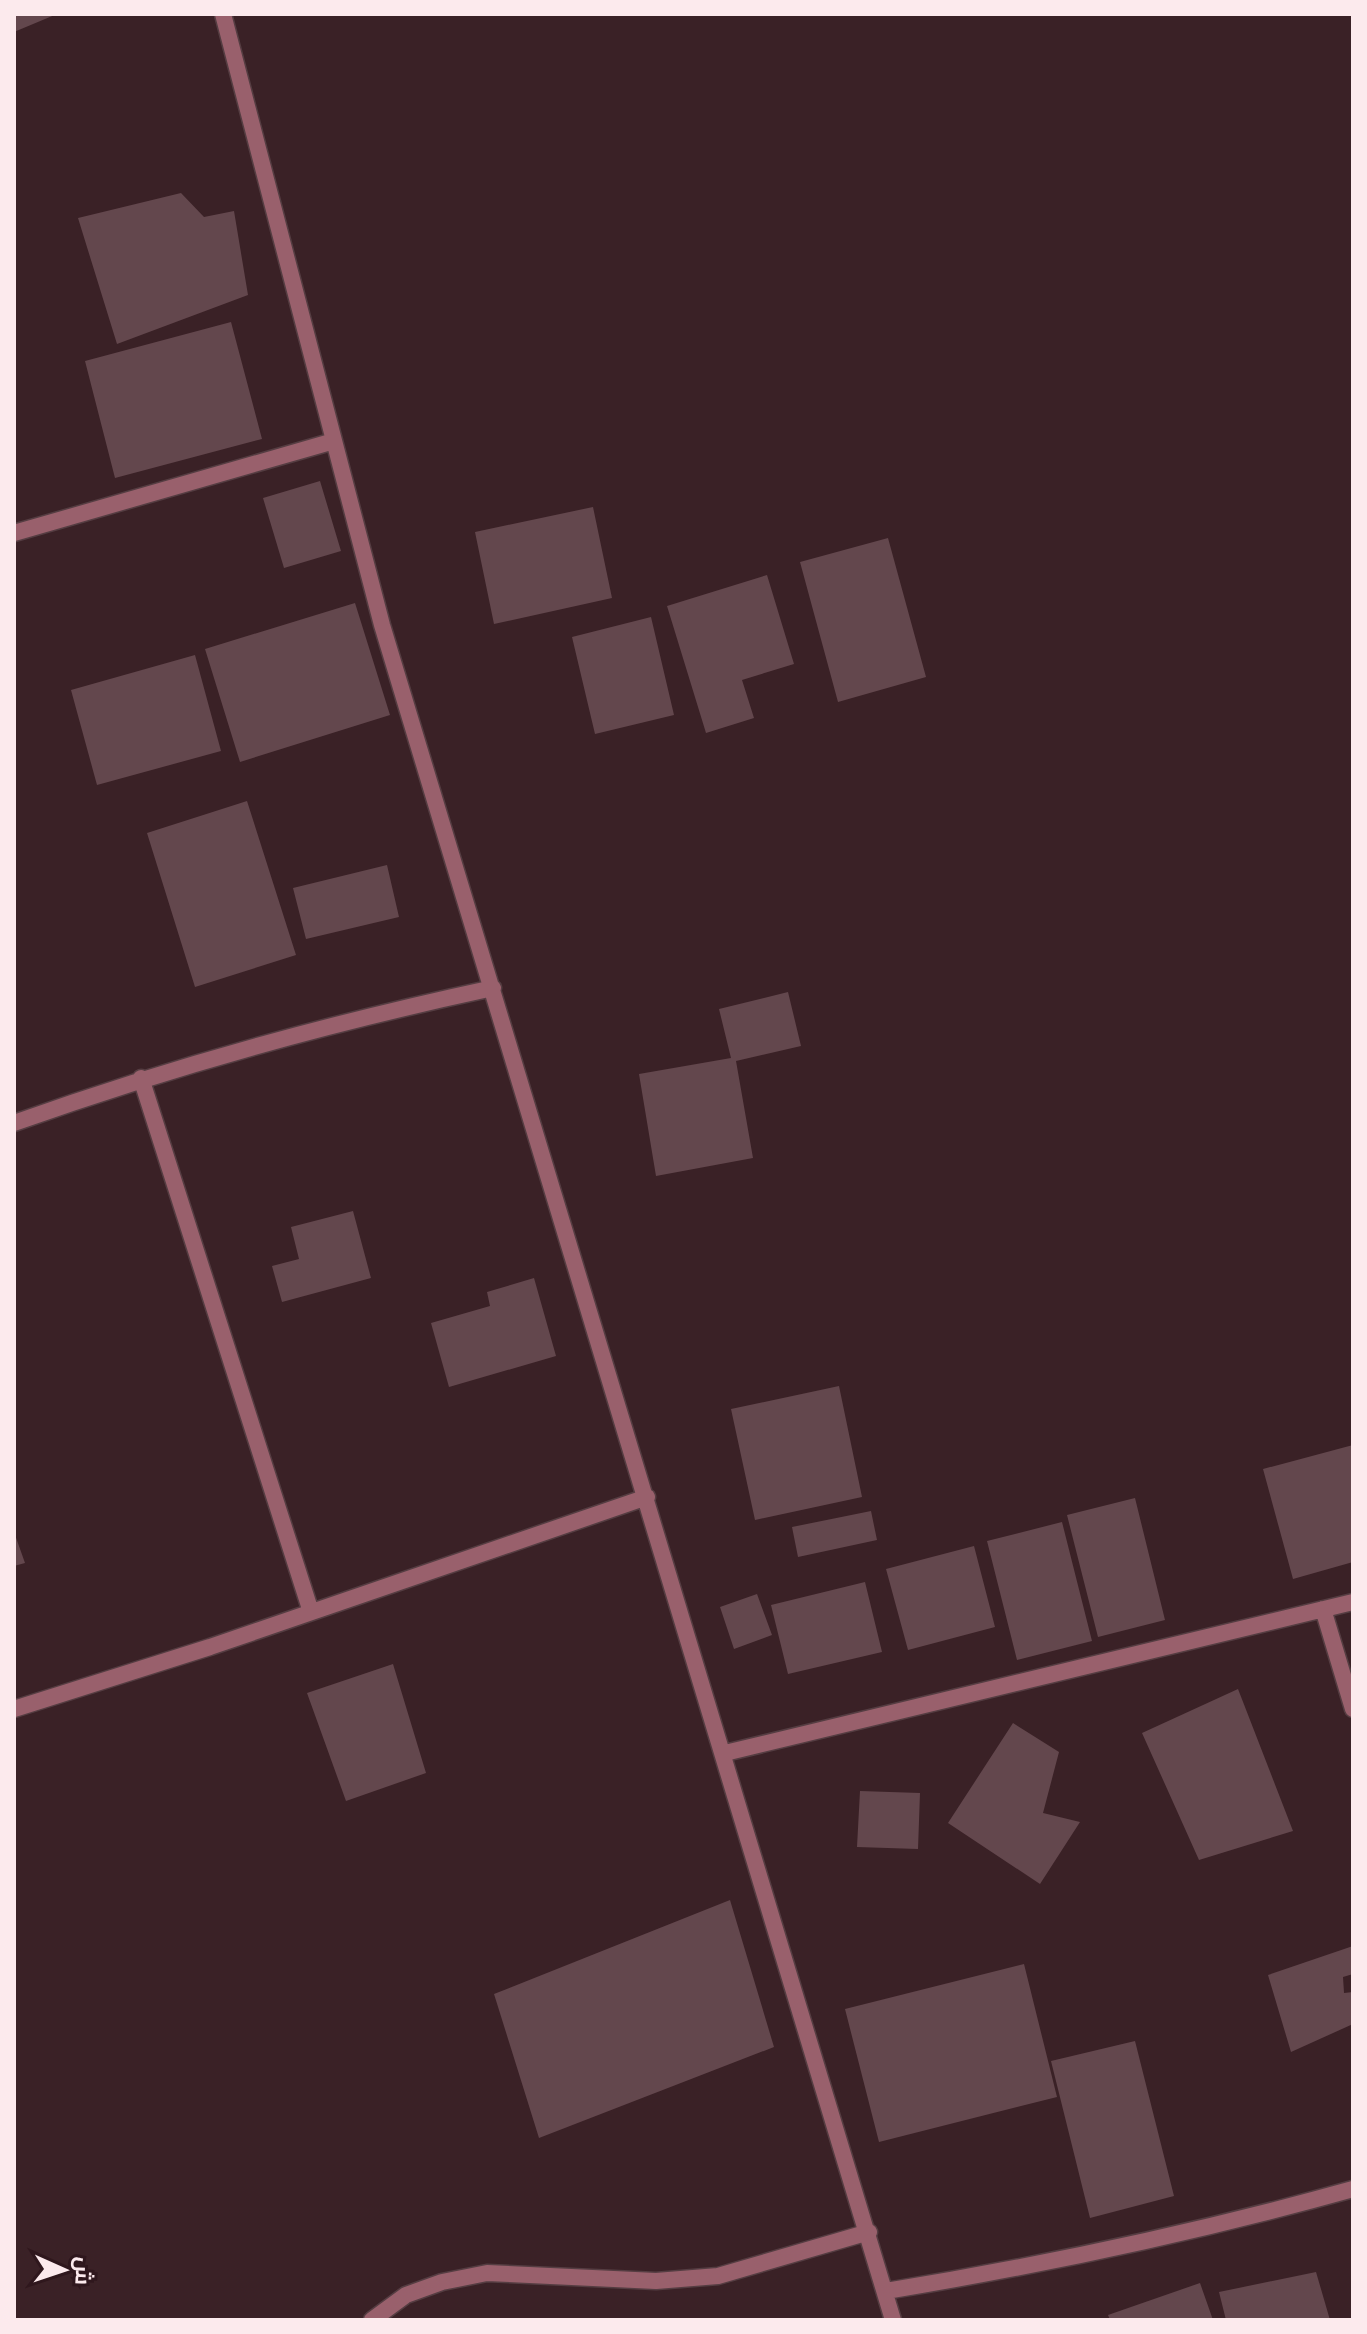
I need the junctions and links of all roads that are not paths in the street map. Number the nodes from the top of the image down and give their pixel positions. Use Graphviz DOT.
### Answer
graph roads {
  1 [pos="223,14"];
  2 [pos="334,441"];
  3 [pos="14,533"];
  4 [pos="493,988"];
  5 [pos="141,1078"];
  6 [pos="14,1123"];
  7 [pos="647,1497"];
  8 [pos="1353,1602"];
  9 [pos="1323,1609"];
  10 [pos="311,1612"];
  11 [pos="14,1709"];
  12 [pos="1353,1709"];
  13 [pos="725,1753"];
  14 [pos="1353,2189"];
  15 [pos="869,2232"];
  16 [pos="886,2291"];
  17 [pos="372,2320"];
  18 [pos="893,2320"];
  1 -- 2 [label="street"];
  2 -- 3 [label="street"];
  2 -- 4 [label="street"];
  4 -- 5 [label="street"];
  4 -- 7 [label="street"];
  5 -- 6 [label="street"];
  5 -- 10 [label="street"];
  7 -- 10 [label="street"];
  7 -- 13 [label="street"];
  8 -- 9 [label="street"];
  9 -- 12 [label="street"];
  9 -- 13 [label="street"];
  10 -- 11 [label="street"];
  13 -- 15 [label="street"];
  14 -- 16 [label="street"];
  15 -- 16 [label="street"];
  15 -- 17 [label="street"];
  16 -- 18 [label="street"];
}
